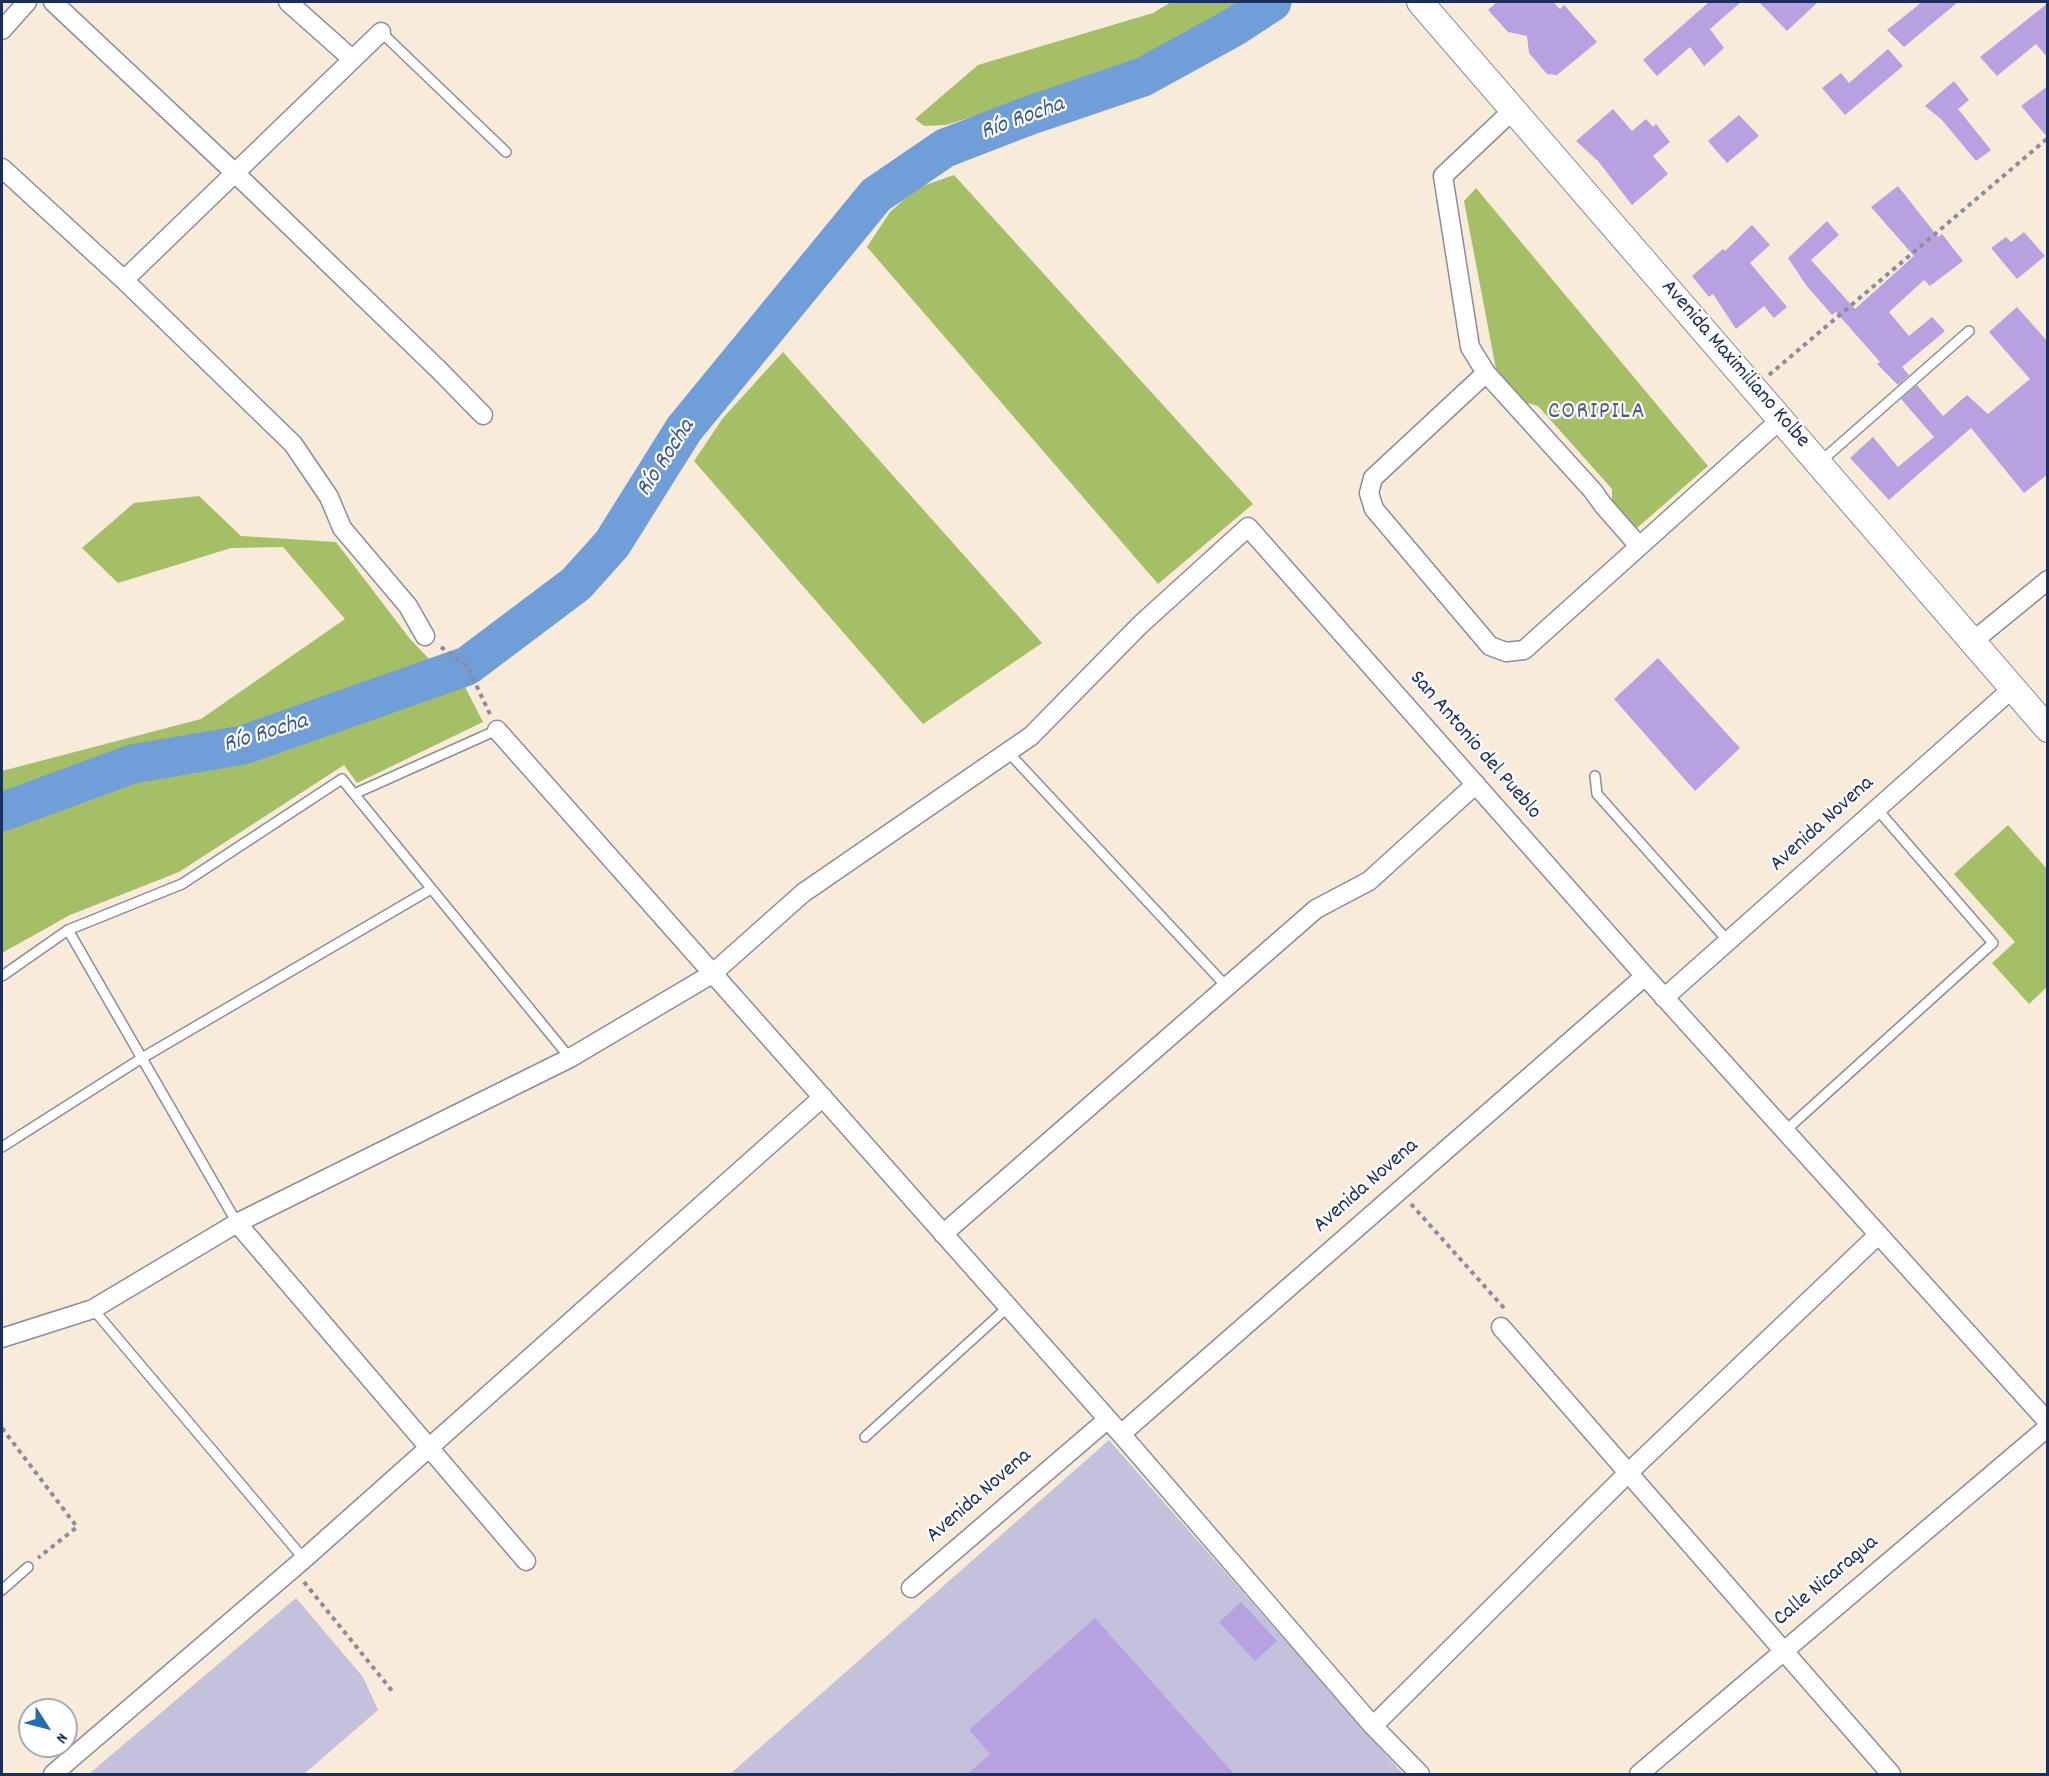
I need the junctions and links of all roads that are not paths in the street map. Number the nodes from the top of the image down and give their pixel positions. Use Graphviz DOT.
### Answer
graph roads {
  1 [pos="27,2"];
  2 [pos="53,2"];
  3 [pos="288,2"];
  4 [pos="1420,2"];
  5 [pos="2,30"];
  6 [pos="381,32"];
  7 [pos="352,59"];
  8 [pos="1514,110"];
  9 [pos="506,152"];
  10 [pos="2,168"];
  11 [pos="234,172"];
  12 [pos="124,280"];
  13 [pos="1969,331"];
  14 [pos="1486,373"];
  15 [pos="483,415"];
  16 [pos="1780,420"];
  17 [pos="1819,464"];
  18 [pos="1639,546"];
  19 [pos="2048,580"];
  20 [pos="425,636"];
  21 [pos="1972,642"];
  22 [pos="2013,688"];
  23 [pos="2048,729"];
  24 [pos="497,730"];
  25 [pos="1008,752"];
  26 [pos="1595,776"];
  27 [pos="1476,784"];
  28 [pos="354,794"];
  29 [pos="1877,809"];
  30 [pos="430,889"];
  31 [pos="68,930"];
  32 [pos="1728,941"];
  33 [pos="712,974"];
  34 [pos="2,976"];
  35 [pos="1645,976"];
  36 [pos="1227,987"];
  37 [pos="1664,998"];
  38 [pos="142,1058"];
  39 [pos="570,1058"];
  40 [pos="823,1097"];
  41 [pos="1785,1131"];
  42 [pos="2,1147"];
  43 [pos="237,1223"];
  44 [pos="943,1234"];
  45 [pos="1878,1235"];
  46 [pos="1008,1306"];
  47 [pos="93,1309"];
  48 [pos="1501,1327"];
  49 [pos="2,1338"];
  50 [pos="1108,1419"];
  51 [pos="2048,1425"];
  52 [pos="1121,1434"];
  53 [pos="865,1437"];
  54 [pos="429,1447"];
  55 [pos="1628,1473"];
  56 [pos="526,1561"];
  57 [pos="298,1563"];
  58 [pos="28,1567"];
  59 [pos="911,1588"];
  60 [pos="2,1590"];
  61 [pos="1783,1652"];
  62 [pos="1373,1725"];
  63 [pos="53,1774"];
  64 [pos="1420,1774"];
  65 [pos="1639,1774"];
  66 [pos="1891,1774"];
  1 -- 5 [label="street"];
  2 -- 11 [label="street"];
  3 -- 7 [label="street"];
  4 -- 8 [label="main road, Avenida Maximiliano Kolbe"];
  6 -- 7 [label="street"];
  6 -- 9 [label="lane"];
  7 -- 11 [label="street"];
  8 -- 14 [label="street"];
  8 -- 16 [label="main road, Avenida Maximiliano Kolbe"];
  10 -- 12 [label="street"];
  11 -- 12 [label="street"];
  11 -- 15 [label="street"];
  12 -- 20 [label="street"];
  13 -- 17 [label="lane"];
  14 -- 18 [label="street"];
  14 -- 18 [label="street"];
  16 -- 17 [label="main road, Avenida Maximiliano Kolbe"];
  16 -- 18 [label="street"];
  17 -- 21 [label="main road, Avenida Maximiliano Kolbe"];
  19 -- 21 [label="street"];
  21 -- 22 [label="main road, Avenida Maximiliano Kolbe"];
  22 -- 23 [label="main road, Avenida Maximiliano Kolbe"];
  22 -- 29 [label="street, Avenida Novena"];
  24 -- 28 [label="lane"];
  24 -- 33 [label="street"];
  25 -- 27 [label="street, San Antonio del Pueblo"];
  25 -- 33 [label="street"];
  25 -- 36 [label="lane"];
  26 -- 32 [label="lane"];
  27 -- 35 [label="street, San Antonio del Pueblo"];
  27 -- 36 [label="street"];
  28 -- 30 [label="lane"];
  28 -- 31 [label="lane"];
  29 -- 32 [label="street, Avenida Novena"];
  29 -- 41 [label="lane"];
  30 -- 38 [label="lane"];
  30 -- 39 [label="lane"];
  31 -- 34 [label="lane"];
  31 -- 38 [label="lane"];
  32 -- 37 [label="street, Avenida Novena"];
  33 -- 39 [label="street"];
  33 -- 40 [label="street"];
  35 -- 37 [label="street, San Antonio del Pueblo"];
  35 -- 52 [label="street, Avenida Novena"];
  36 -- 44 [label="street"];
  37 -- 41 [label="street, San Antonio del Pueblo"];
  38 -- 42 [label="lane"];
  38 -- 43 [label="lane"];
  39 -- 43 [label="street"];
  40 -- 44 [label="street"];
  40 -- 54 [label="street"];
  41 -- 45 [label="street, San Antonio del Pueblo"];
  43 -- 47 [label="street"];
  43 -- 54 [label="street"];
  44 -- 46 [label="street"];
  45 -- 51 [label="street, San Antonio del Pueblo"];
  45 -- 55 [label="street"];
  46 -- 50 [label="street"];
  46 -- 53 [label="lane"];
  47 -- 49 [label="street"];
  47 -- 57 [label="lane"];
  48 -- 55 [label="street"];
  50 -- 52 [label="street"];
  50 -- 59 [label="street, Avenida Novena"];
  51 -- 61 [label="street, Calle Nicaragua"];
  52 -- 62 [label="street"];
  54 -- 56 [label="street"];
  54 -- 57 [label="street"];
  55 -- 61 [label="street"];
  55 -- 62 [label="street"];
  57 -- 63 [label="street"];
  58 -- 60 [label="lane"];
  61 -- 65 [label="street, Calle Nicaragua"];
  61 -- 66 [label="street"];
  62 -- 64 [label="street"];
}
